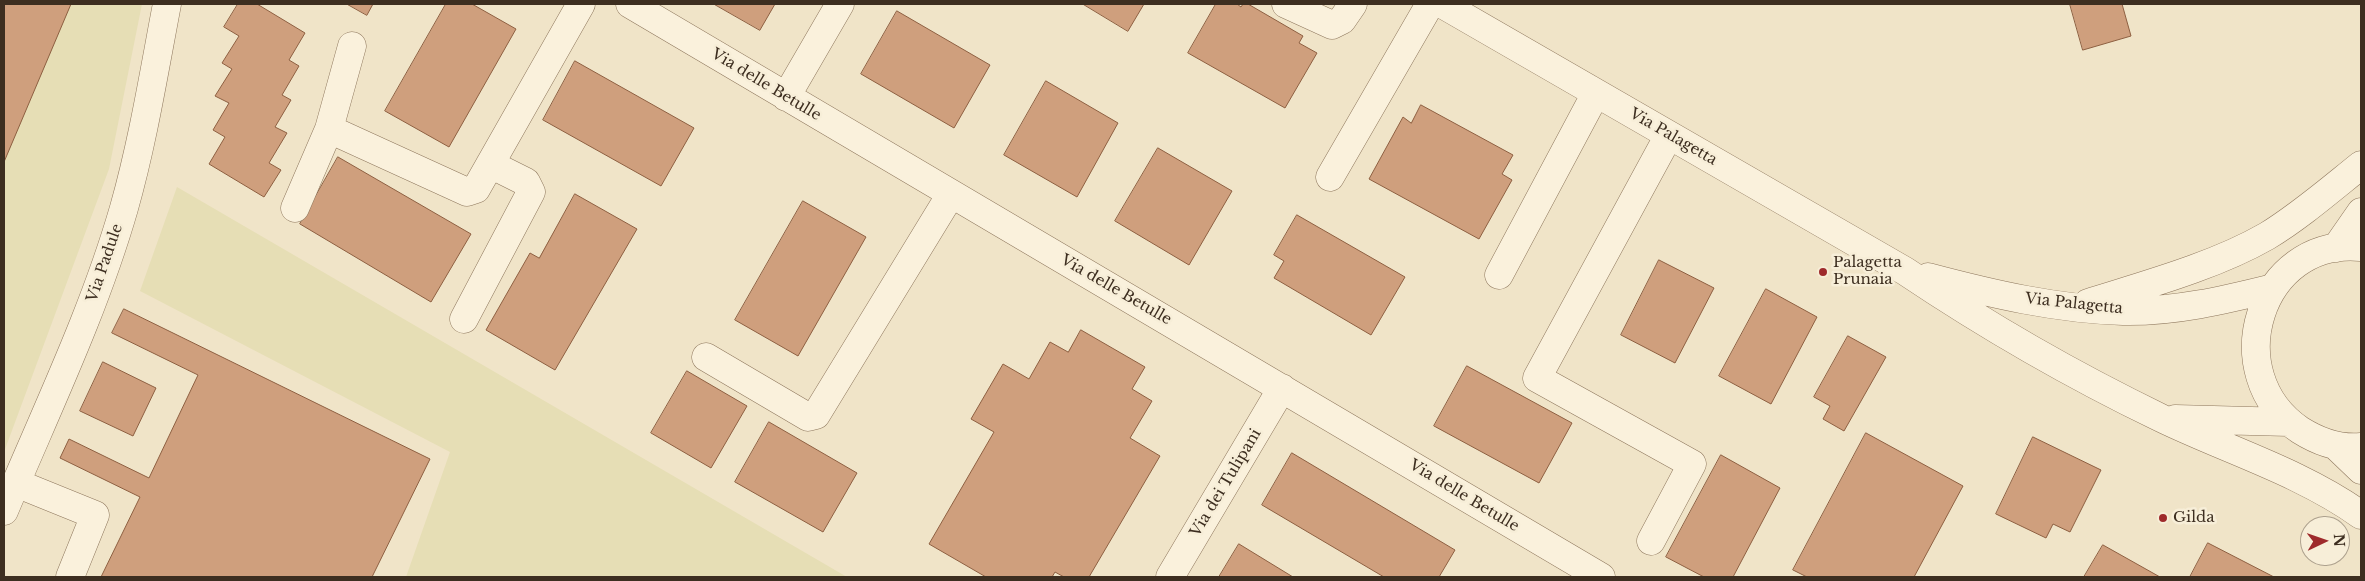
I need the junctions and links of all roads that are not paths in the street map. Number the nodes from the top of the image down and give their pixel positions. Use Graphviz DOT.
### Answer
graph roads {
  1 [pos="167,4"];
  2 [pos="582,4"];
  3 [pos="630,4"];
  4 [pos="840,4"];
  5 [pos="1286,4"];
  6 [pos="1352,4"];
  7 [pos="1430,4"];
  8 [pos="1442,4"];
  9 [pos="352,46"];
  10 [pos="1596,93"];
  11 [pos="786,97"];
  12 [pos="329,129"];
  13 [pos="1669,135"];
  14 [pos="490,164"];
  15 [pos="2361,164"];
  16 [pos="1330,177"];
  17 [pos="952,194"];
  18 [pos="295,208"];
  19 [pos="2361,212"];
  20 [pos="2348,247"];
  21 [pos="1905,271"];
  22 [pos="1500,275"];
  23 [pos="2273,288"];
  24 [pos="2075,308"];
  25 [pos="464,319"];
  26 [pos="706,357"];
  27 [pos="1282,388"];
  28 [pos="2161,418"];
  29 [pos="2289,422"];
  30 [pos="2349,447"];
  31 [pos="2361,470"];
  32 [pos="16,483"];
  33 [pos="4,511"];
  34 [pos="2361,515"];
  35 [pos="1651,541"];
  36 [pos="70,577"];
  37 [pos="1170,577"];
  38 [pos="1601,577"];
  1 -- 32 [label="street, Via Padule"];
  2 -- 14 [label="street"];
  3 -- 11 [label="street, Via delle Betulle"];
  4 -- 11 [label="street"];
  5 -- 6 [label="street"];
  7 -- 16 [label="street"];
  8 -- 10 [label="street, Via Palagetta"];
  9 -- 12 [label="street"];
  10 -- 13 [label="street, Via Palagetta"];
  10 -- 22 [label="street"];
  11 -- 17 [label="street, Via delle Betulle"];
  12 -- 14 [label="street"];
  12 -- 18 [label="street"];
  13 -- 21 [label="street, Via Palagetta"];
  13 -- 35 [label="street"];
  14 -- 25 [label="street"];
  15 -- 24 [label="street"];
  17 -- 26 [label="street"];
  17 -- 27 [label="street, Via delle Betulle"];
  19 -- 20 [label="street"];
  20 -- 23 [label="street"];
  21 -- 24 [label="street, Via Palagetta"];
  21 -- 28 [label="street, Via Palagetta"];
  23 -- 24 [label="street, Via Palagetta"];
  23 -- 29 [label="street"];
  27 -- 37 [label="street, Via dei Tulipani"];
  27 -- 38 [label="street, Via delle Betulle"];
  28 -- 29 [label="street, Via Palagetta"];
  28 -- 34 [label="street, Via Palagetta"];
  29 -- 30 [label="street"];
  30 -- 31 [label="street"];
  32 -- 33 [label="street, Via Padule"];
  32 -- 36 [label="street"];
}
